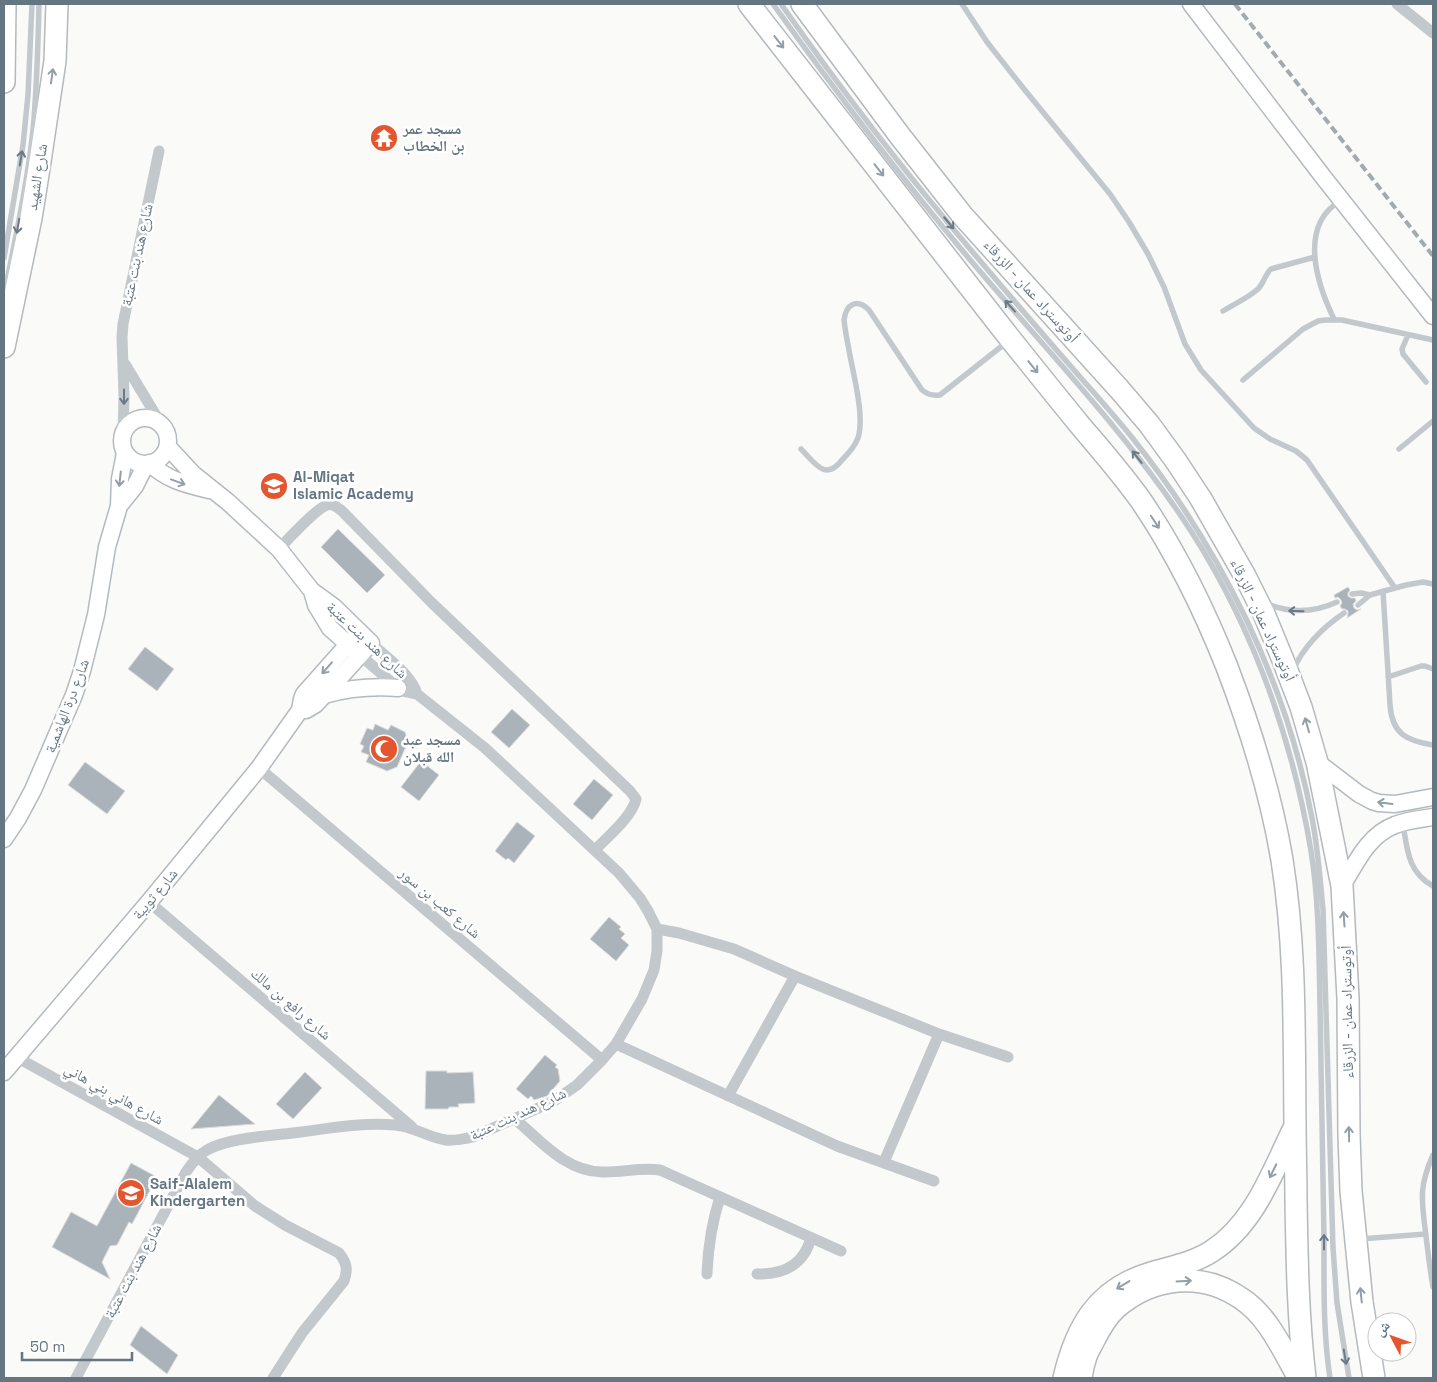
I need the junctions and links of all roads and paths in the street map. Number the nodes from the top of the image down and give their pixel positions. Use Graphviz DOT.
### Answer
graph roads {
  1 [pos="5,4"];
  2 [pos="32,4"];
  3 [pos="39,4"];
  4 [pos="57,4"];
  5 [pos="749,4"];
  6 [pos="773,4"];
  7 [pos="781,4"];
  8 [pos="802,4"];
  9 [pos="962,4"];
  10 [pos="1191,4"];
  11 [pos="1397,4"];
  12 [pos="1433,33"];
  13 [pos="4,82"];
  14 [pos="159,151"];
  15 [pos="1341,200"];
  16 [pos="1315,257"];
  17 [pos="4,258"];
  18 [pos="4,295"];
  19 [pos="1223,311"];
  20 [pos="1433,316"];
  21 [pos="1334,319"];
  22 [pos="1408,335"];
  23 [pos="1010,339"];
  24 [pos="1433,340"];
  25 [pos="4,348"];
  26 [pos="123,360"];
  27 [pos="1243,380"];
  28 [pos="1426,382"];
  29 [pos="1433,421"];
  30 [pos="160,422"];
  31 [pos="123,434"];
  32 [pos="168,447"];
  33 [pos="801,449"];
  34 [pos="1399,449"];
  35 [pos="126,452"];
  36 [pos="148,464"];
  37 [pos="211,490"];
  38 [pos="119,506"];
  39 [pos="279,549"];
  40 [pos="1433,584"];
  41 [pos="1394,588"];
  42 [pos="1383,591"];
  43 [pos="312,592"];
  44 [pos="1352,594"];
  45 [pos="1370,595"];
  46 [pos="1256,598"];
  47 [pos="1337,602"];
  48 [pos="1358,605"];
  49 [pos="1344,614"];
  50 [pos="359,632"];
  51 [pos="347,645"];
  52 [pos="366,649"];
  53 [pos="1433,669"];
  54 [pos="1290,676"];
  55 [pos="1388,677"];
  56 [pos="398,688"];
  57 [pos="416,694"];
  58 [pos="324,695"];
  59 [pos="300,710"];
  60 [pos="1433,745"];
  61 [pos="1317,762"];
  62 [pos="259,768"];
  63 [pos="1433,797"];
  64 [pos="1433,817"];
  65 [pos="1402,822"];
  66 [pos="4,839"];
  67 [pos="595,850"];
  68 [pos="1342,886"];
  69 [pos="1433,886"];
  70 [pos="149,902"];
  71 [pos="657,929"];
  72 [pos="795,976"];
  73 [pos="939,1034"];
  74 [pos="616,1044"];
  75 [pos="16,1057"];
  76 [pos="1008,1057"];
  77 [pos="602,1060"];
  78 [pos="4,1072"];
  79 [pos="728,1096"];
  80 [pos="515,1118"];
  81 [pos="1294,1127"];
  82 [pos="413,1128"];
  83 [pos="1433,1155"];
  84 [pos="198,1157"];
  85 [pos="884,1162"];
  86 [pos="934,1181"];
  87 [pos="720,1197"];
  88 [pos="1426,1234"];
  89 [pos="811,1238"];
  90 [pos="1355,1239"];
  91 [pos="841,1251"];
  92 [pos="1431,1255"];
  93 [pos="707,1274"];
  94 [pos="757,1274"];
  95 [pos="1433,1287"];
  96 [pos="76,1378"];
  97 [pos="273,1378"];
  98 [pos="1064,1378"];
  99 [pos="1081,1378"];
  100 [pos="1299,1378"];
  101 [pos="1306,1378"];
  102 [pos="1330,1378"];
  103 [pos="1349,1378"];
  104 [pos="1374,1378"];
  1 -- 13 [label="highway"];
  17 -- 2 [label="lane, one-way"];
  3 -- 18 [label="lane, one-way"];
  25 -- 4 [label="highway, شارع الشهيد, one-way"];
  5 -- 23 [label="highway, one-way"];
  102 -- 6 [label="lane, one-way"];
  7 -- 103 [label="lane, one-way"];
  8 -- 46 [label="highway, أوتوستراد عمان - الزرقاء"];
  9 -- 41 [label="lane"];
  10 -- 15 [label="street"];
  11 -- 12 [label="street"];
  14 -- 26 [label="street, شارع هند بنت عتبة"];
  15 -- 16 [label="lane"];
  15 -- 20 [label="street"];
  16 -- 19 [label="lane"];
  16 -- 21 [label="lane"];
  21 -- 22 [label="lane"];
  21 -- 27 [label="lane"];
  22 -- 24 [label="lane"];
  22 -- 28 [label="lane"];
  23 -- 33 [label="lane"];
  23 -- 81 [label="highway, one-way"];
  26 -- 30 [label="street, شارع هند بنت عتبة"];
  26 -- 31 [label="street, شارع هند بنت عتبة, one-way"];
  29 -- 34 [label="lane"];
  30 -- 31 [label="street"];
  30 -- 32 [label="street"];
  31 -- 35 [label="street"];
  32 -- 36 [label="street"];
  32 -- 37 [label="street, شارع هند بنت عتبة"];
  35 -- 36 [label="street"];
  35 -- 38 [label="street, شارع درة الهاشمية, one-way"];
  36 -- 37 [label="street, شارع هند بنت عتبة, one-way"];
  36 -- 38 [label="street, شارع درة الهاشمية"];
  37 -- 39 [label="street, شارع هند بنت عتبة"];
  38 -- 66 [label="street, شارع درة الهاشمية"];
  39 -- 43 [label="street, شارع هند بنت عتبة"];
  39 -- 67 [label="street"];
  40 -- 41 [label="lane"];
  41 -- 42 [label="lane"];
  42 -- 45 [label="lane"];
  42 -- 55 [label="lane"];
  43 -- 50 [label="street, شارع هند بنت عتبة"];
  43 -- 51 [label="street, شارع هند بنت عتبة"];
  44 -- 45 [label="lane"];
  45 -- 48 [label="lane"];
  47 -- 46 [label="lane, one-way"];
  46 -- 54 [label="highway, أوتوستراد عمان - الزرقاء"];
  49 -- 54 [label="lane"];
  50 -- 51 [label="street, شارع ثويبة"];
  50 -- 52 [label="street, شارع هند بنت عتبة"];
  51 -- 52 [label="street, شارع هند بنت عتبة"];
  51 -- 59 [label="street, شارع ثويبة, one-way"];
  52 -- 56 [label="street, شارع هند بنت عتبة"];
  52 -- 57 [label="street, شارع هند بنت عتبة"];
  52 -- 58 [label="street, شارع ثويبة"];
  53 -- 55 [label="lane"];
  61 -- 54 [label="highway, أوتوستراد عمان - الزرقاء, one-way"];
  55 -- 60 [label="lane"];
  56 -- 57 [label="street, شارع هند بنت عتبة"];
  56 -- 58 [label="street"];
  57 -- 67 [label="street, شارع هند بنت عتبة"];
  58 -- 59 [label="street, شارع ثويبة"];
  59 -- 62 [label="street, شارع ثويبة"];
  63 -- 61 [label="street, one-way"];
  61 -- 68 [label="highway, أوتوستراد عمان - الزرقاء"];
  62 -- 70 [label="street, شارع ثويبة"];
  62 -- 77 [label="street, شارع كعب بن سور"];
  64 -- 65 [label="street"];
  65 -- 68 [label="street"];
  65 -- 69 [label="lane"];
  67 -- 71 [label="street, شارع هند بنت عتبة"];
  90 -- 68 [label="highway, أوتوستراد عمان - الزرقاء, one-way"];
  70 -- 75 [label="street, شارع ثويبة"];
  70 -- 82 [label="street, شارع رافع بن مالك"];
  71 -- 72 [label="street"];
  71 -- 74 [label="street, شارع هند بنت عتبة"];
  72 -- 73 [label="street"];
  72 -- 79 [label="street"];
  73 -- 76 [label="street"];
  73 -- 85 [label="street"];
  74 -- 77 [label="street, شارع هند بنت عتبة"];
  74 -- 79 [label="street"];
  75 -- 78 [label="street, شارع ثويبة"];
  75 -- 84 [label="street, شارع هاني بني هاني"];
  77 -- 80 [label="street, شارع هند بنت عتبة"];
  79 -- 85 [label="street"];
  80 -- 82 [label="street, شارع هند بنت عتبة"];
  80 -- 87 [label="street"];
  81 -- 98 [label="highway, one-way"];
  81 -- 101 [label="highway"];
  82 -- 84 [label="street, شارع هند بنت عتبة"];
  83 -- 88 [label="lane"];
  84 -- 96 [label="street, شارع هند بنت عتبة"];
  84 -- 97 [label="street, شارع هاني بني هاني"];
  85 -- 86 [label="street"];
  87 -- 89 [label="street"];
  87 -- 93 [label="street"];
  88 -- 90 [label="lane"];
  88 -- 92 [label="lane"];
  89 -- 91 [label="street"];
  89 -- 94 [label="street"];
  104 -- 90 [label="highway, أوتوستراد عمان - الزرقاء, one-way"];
  92 -- 95 [label="lane"];
  99 -- 100 [label="highway, one-way"];
}
